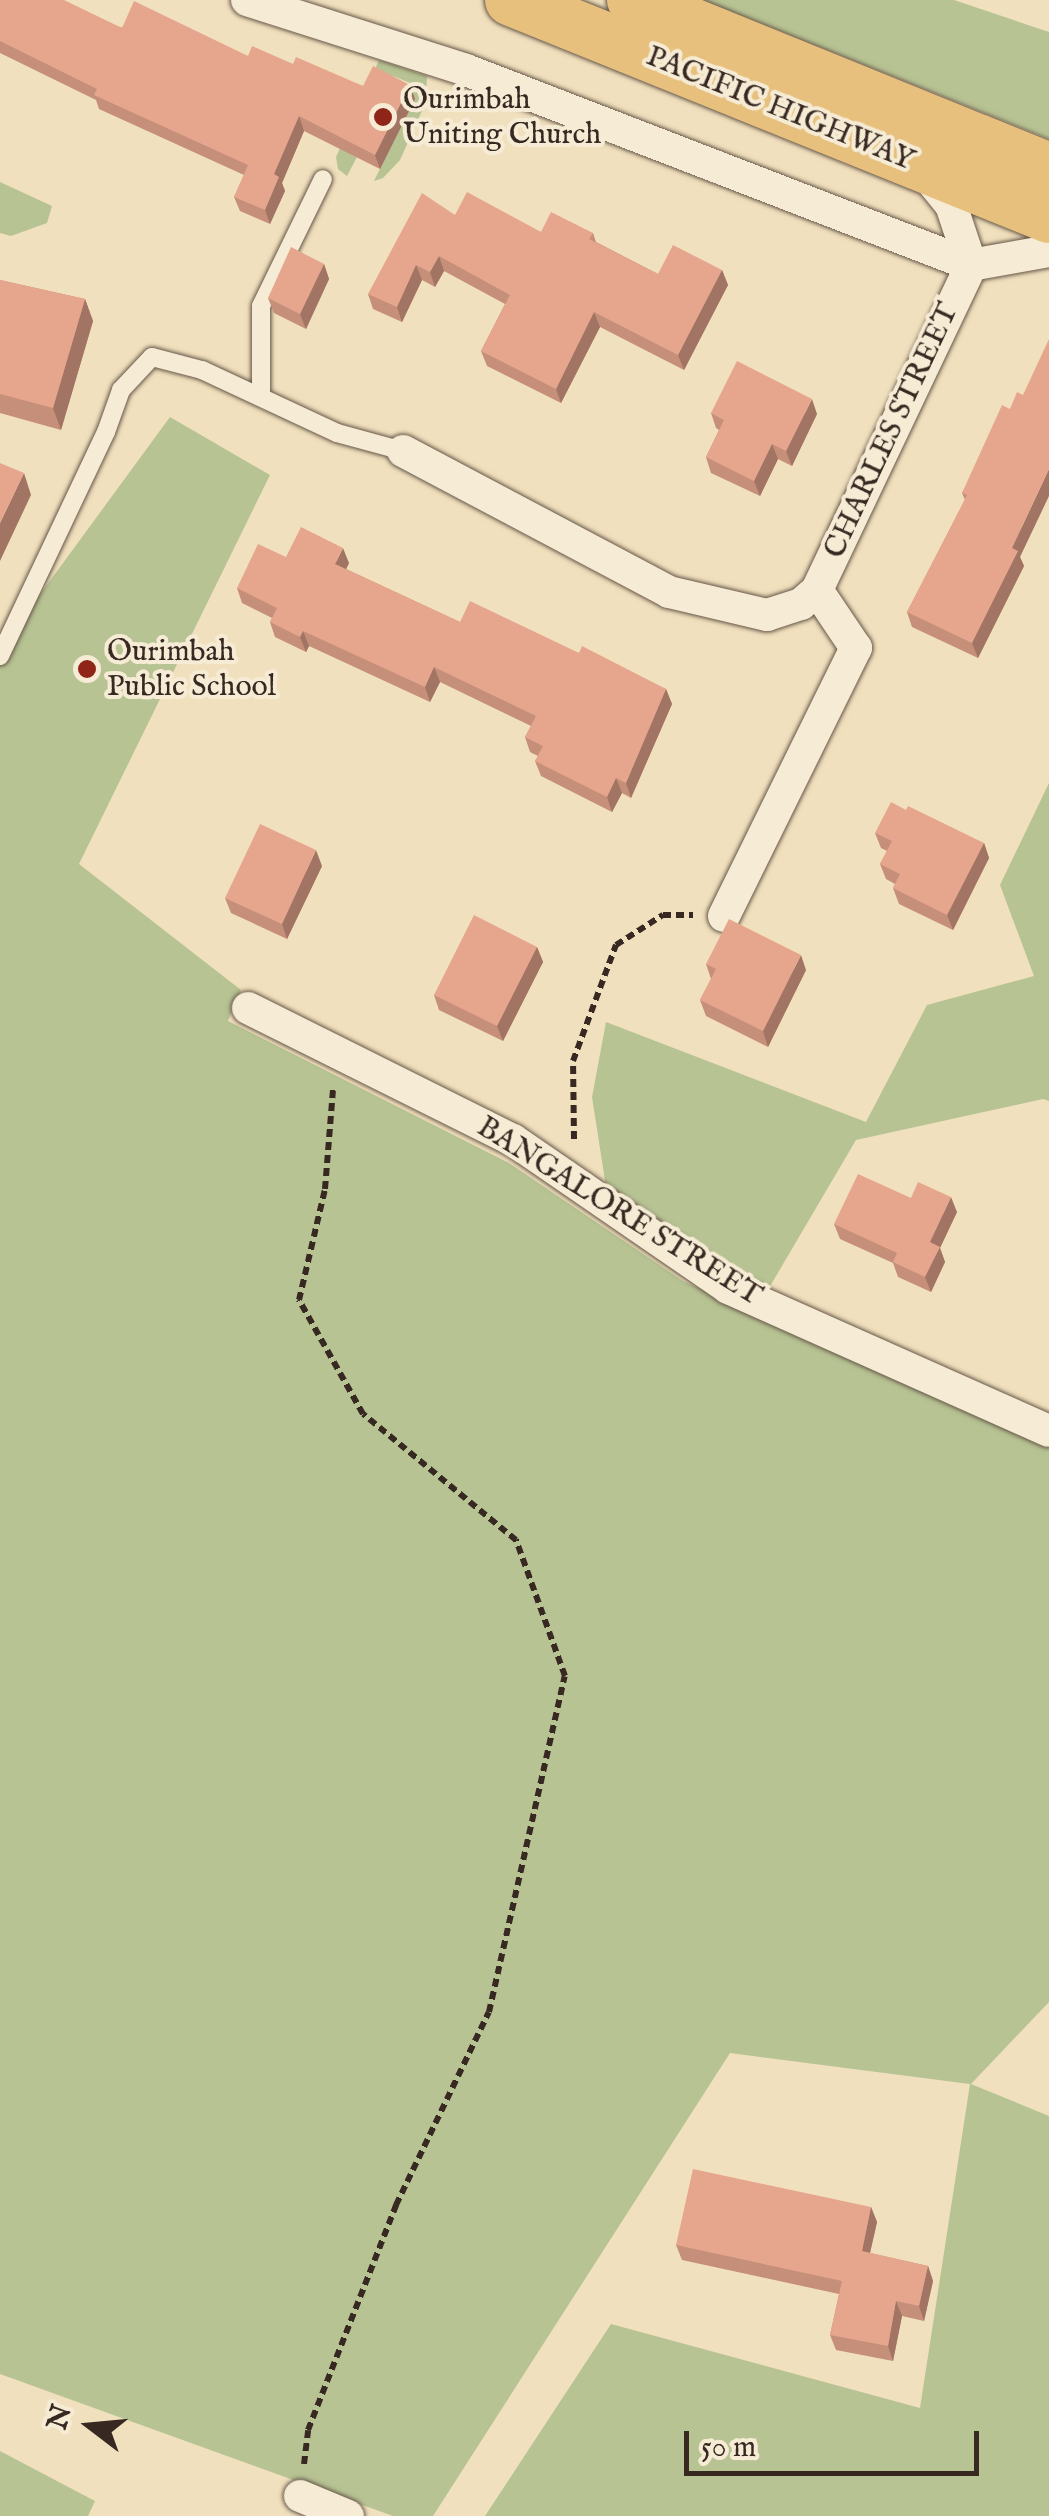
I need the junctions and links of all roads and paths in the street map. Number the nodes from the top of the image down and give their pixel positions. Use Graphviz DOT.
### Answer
graph roads {
  1 [pos="248,0"];
  2 [pos="511,0"];
  3 [pos="634,0"];
  4 [pos="916,164"];
  5 [pos="1049,169"];
  6 [pos="323,179"];
  7 [pos="1049,217"];
  8 [pos="1049,251"];
  9 [pos="971,265"];
  10 [pos="261,398"];
  11 [pos="403,452"];
  12 [pos="817,590"];
  13 [pos="0,656"];
  14 [pos="724,916"];
  15 [pos="248,1008"];
  16 [pos="348,1056"];
  17 [pos="592,1190"];
  18 [pos="1049,1431"];
  19 [pos="300,2496"];
  20 [pos="348,2516"];
  1 -- 9 [label="street"];
  2 -- 4 [label="main road, PACIFIC HIGHWAY"];
  3 -- 5 [label="main road, PACIFIC HIGHWAY"];
  4 -- 7 [label="main road, PACIFIC HIGHWAY"];
  4 -- 9 [label="street"];
  6 -- 10 [label="lane"];
  8 -- 9 [label="street"];
  9 -- 12 [label="street, CHARLES STREET"];
  10 -- 11 [label="lane"];
  10 -- 13 [label="lane"];
  11 -- 12 [label="street"];
  12 -- 14 [label="street, CHARLES STREET"];
  14 -- 17 [label="path"];
  15 -- 16 [label="street, BANGALORE STREET"];
  16 -- 17 [label="street, BANGALORE STREET"];
  16 -- 19 [label="path"];
  17 -- 18 [label="street, BANGALORE STREET"];
  19 -- 20 [label="street"];
}
